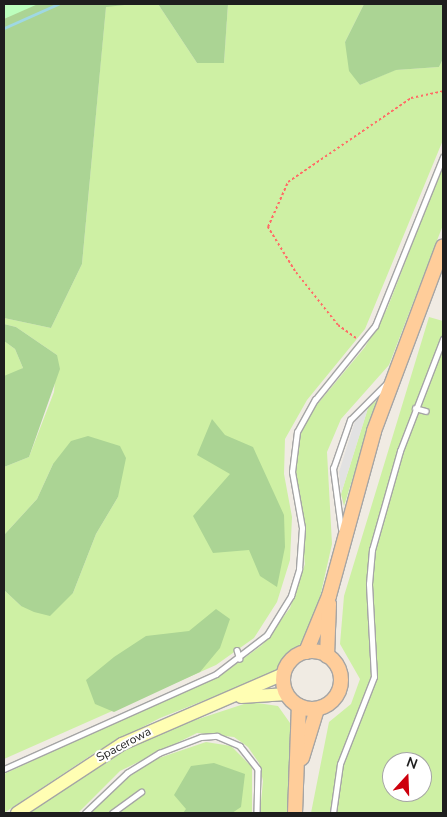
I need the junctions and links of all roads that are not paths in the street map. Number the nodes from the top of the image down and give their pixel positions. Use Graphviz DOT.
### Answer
graph roads {
  1 [pos="443,157"];
  2 [pos="443,246"];
  3 [pos="443,339"];
  4 [pos="400,360"];
  5 [pos="415,408"];
  6 [pos="426,411"];
  7 [pos="339,552"];
  8 [pos="329,596"];
  9 [pos="237,650"];
  10 [pos="306,652"];
  11 [pos="327,656"];
  12 [pos="240,659"];
  13 [pos="284,674"];
  14 [pos="287,694"];
  15 [pos="240,697"];
  16 [pos="299,706"];
  17 [pos="317,709"];
  18 [pos="300,764"];
  19 [pos="4,769"];
  20 [pos="141,792"];
  21 [pos="17,813"];
  22 [pos="86,813"];
  23 [pos="112,813"];
  24 [pos="257,813"];
  25 [pos="295,813"];
  26 [pos="333,813"];
  1 -- 12 [label="lane"];
  2 -- 4 [label="main road"];
  3 -- 5 [label="lane"];
  4 -- 7 [label="main road"];
  4 -- 7 [label="lane"];
  5 -- 6 [label="lane"];
  5 -- 26 [label="lane"];
  7 -- 8 [label="main road"];
  8 -- 10 [label="main road"];
  8 -- 11 [label="main road"];
  9 -- 12 [label="lane"];
  10 -- 11 [label="main road"];
  10 -- 13 [label="main road"];
  11 -- 17 [label="main road"];
  12 -- 19 [label="lane"];
  13 -- 14 [label="main road"];
  13 -- 15 [label="street, Spacerowa"];
  14 -- 15 [label="street, Spacerowa"];
  14 -- 16 [label="main road"];
  15 -- 21 [label="street, Spacerowa"];
  16 -- 17 [label="main road"];
  16 -- 18 [label="main road"];
  17 -- 18 [label="main road"];
  18 -- 25 [label="main road"];
  20 -- 23 [label="lane"];
  22 -- 24 [label="lane"];
}
